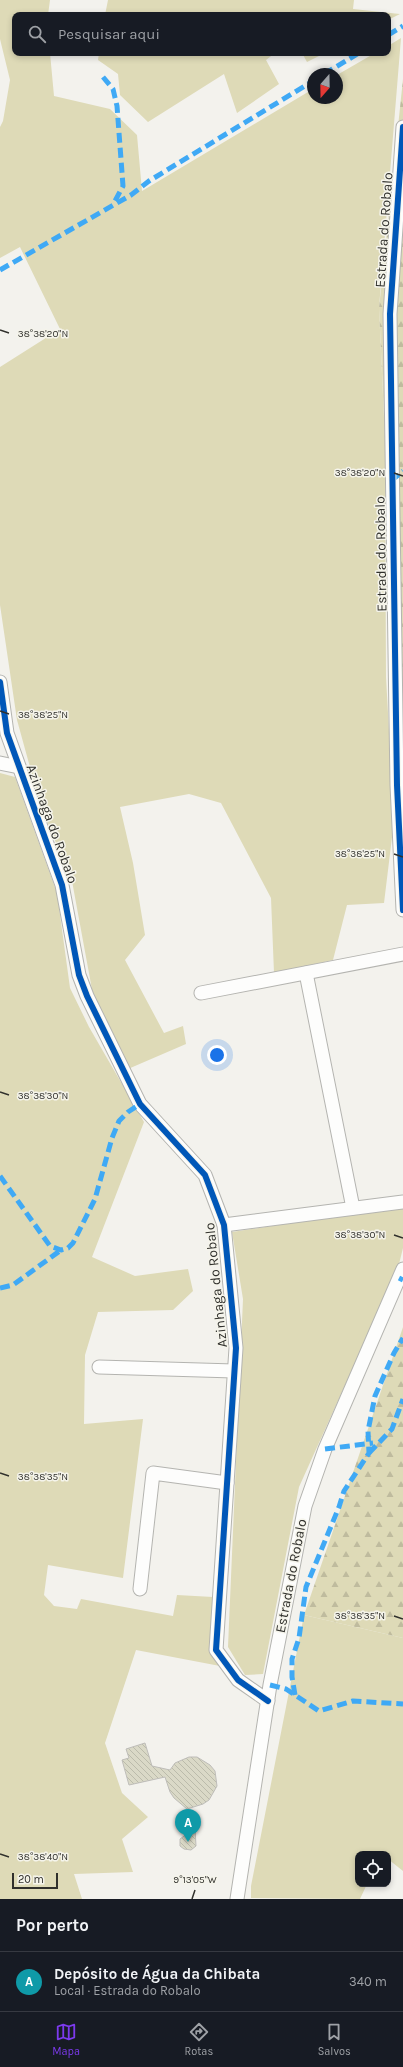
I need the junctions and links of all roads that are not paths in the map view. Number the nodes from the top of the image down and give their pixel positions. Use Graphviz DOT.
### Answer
graph roads {
  1 [pos="403,126"];
  2 [pos="0,682"];
  3 [pos="0,763"];
  4 [pos="18,767"];
  5 [pos="403,910"];
  6 [pos="403,954"];
  7 [pos="306,973"];
  8 [pos="201,993"];
  9 [pos="403,1202"];
  10 [pos="353,1208"];
  11 [pos="224,1225"];
  12 [pos="403,1269"];
  13 [pos="99,1367"];
  14 [pos="234,1371"];
  15 [pos="227,1483"];
  16 [pos="140,1589"];
  17 [pos="268,1701"];
  18 [pos="237,1899"];
  1 -- 5 [label="street, Estrada do Robalo"];
  2 -- 4 [label="street, Azinhaga do Robalo"];
  3 -- 4 [label="street"];
  4 -- 11 [label="street, Azinhaga do Robalo"];
  6 -- 7 [label="street"];
  7 -- 8 [label="street"];
  7 -- 10 [label="street"];
  9 -- 10 [label="street"];
  10 -- 11 [label="street"];
  11 -- 14 [label="street, Azinhaga do Robalo"];
  12 -- 17 [label="street, Estrada do Robalo"];
  13 -- 14 [label="street"];
  14 -- 15 [label="street, Azinhaga do Robalo"];
  15 -- 16 [label="street"];
  15 -- 17 [label="street, Azinhaga do Robalo"];
  17 -- 18 [label="street, Estrada do Robalo"];
}
